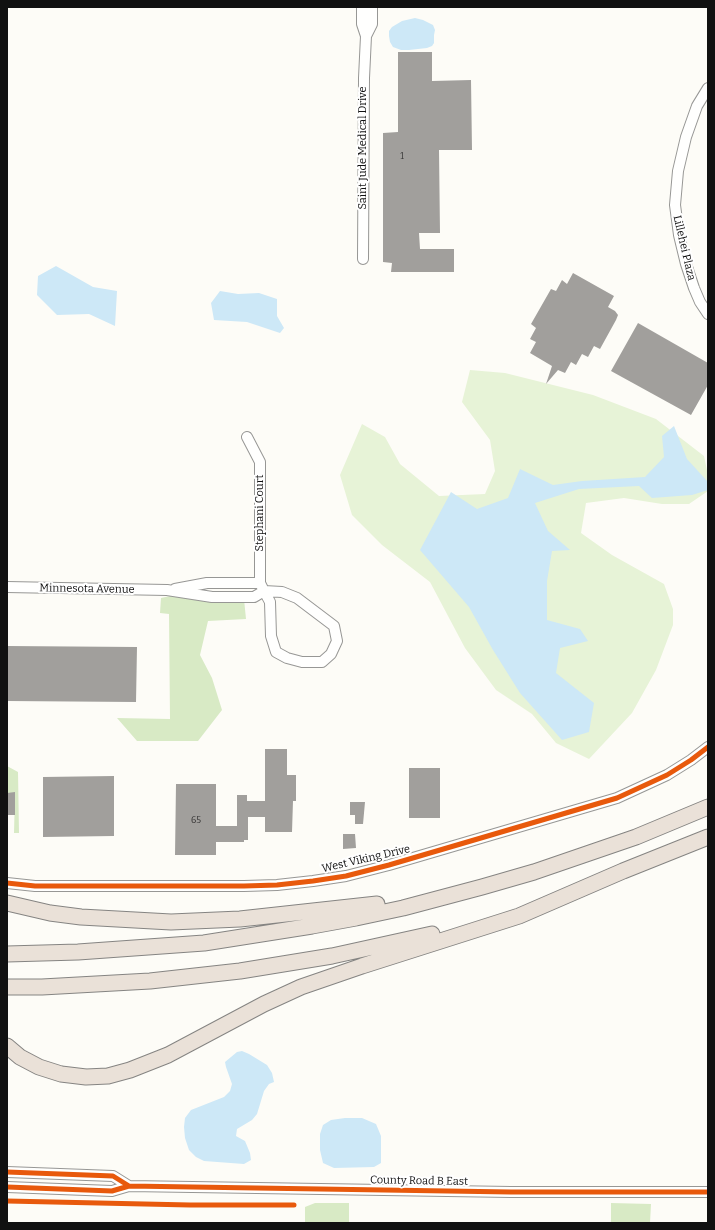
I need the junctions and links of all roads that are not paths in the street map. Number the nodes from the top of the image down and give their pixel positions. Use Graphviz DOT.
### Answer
graph roads {
  1 [pos="362,7"];
  2 [pos="372,7"];
  3 [pos="366,36"];
  4 [pos="708,88"];
  5 [pos="363,259"];
  6 [pos="708,314"];
  7 [pos="247,437"];
  8 [pos="262,587"];
  9 [pos="7,588"];
  10 [pos="167,590"];
  11 [pos="708,747"];
  12 [pos="708,807"];
  13 [pos="708,836"];
  14 [pos="623,871"];
  15 [pos="7,883"];
  16 [pos="466,891"];
  17 [pos="7,903"];
  18 [pos="7,954"];
  19 [pos="7,987"];
  20 [pos="7,1046"];
  21 [pos="7,1172"];
  22 [pos="129,1186"];
  23 [pos="7,1187"];
  24 [pos="708,1192"];
  1 -- 3 [label="street, Saint Jude Medical Drive"];
  2 -- 3 [label="street, Saint Jude Medical Drive"];
  3 -- 5 [label="street, Saint Jude Medical Drive"];
  4 -- 6 [label="street, Lillehei Plaza"];
  7 -- 8 [label="street, Stephani Court"];
  8 -- 8 [label="street"];
  8 -- 10 [label="street, Minnesota Avenue"];
  8 -- 10 [label="street, Minnesota Avenue"];
  9 -- 10 [label="street, Minnesota Avenue"];
  11 -- 15 [label="street, West Viking Drive"];
  12 -- 16 [label="highway"];
  13 -- 14 [label="highway"];
  14 -- 19 [label="highway"];
  14 -- 20 [label="highway"];
  16 -- 17 [label="highway"];
  16 -- 18 [label="highway"];
  21 -- 22 [label="street, County Road B East"];
  22 -- 23 [label="street, County Road B East"];
  22 -- 24 [label="street, County Road B East"];
}
